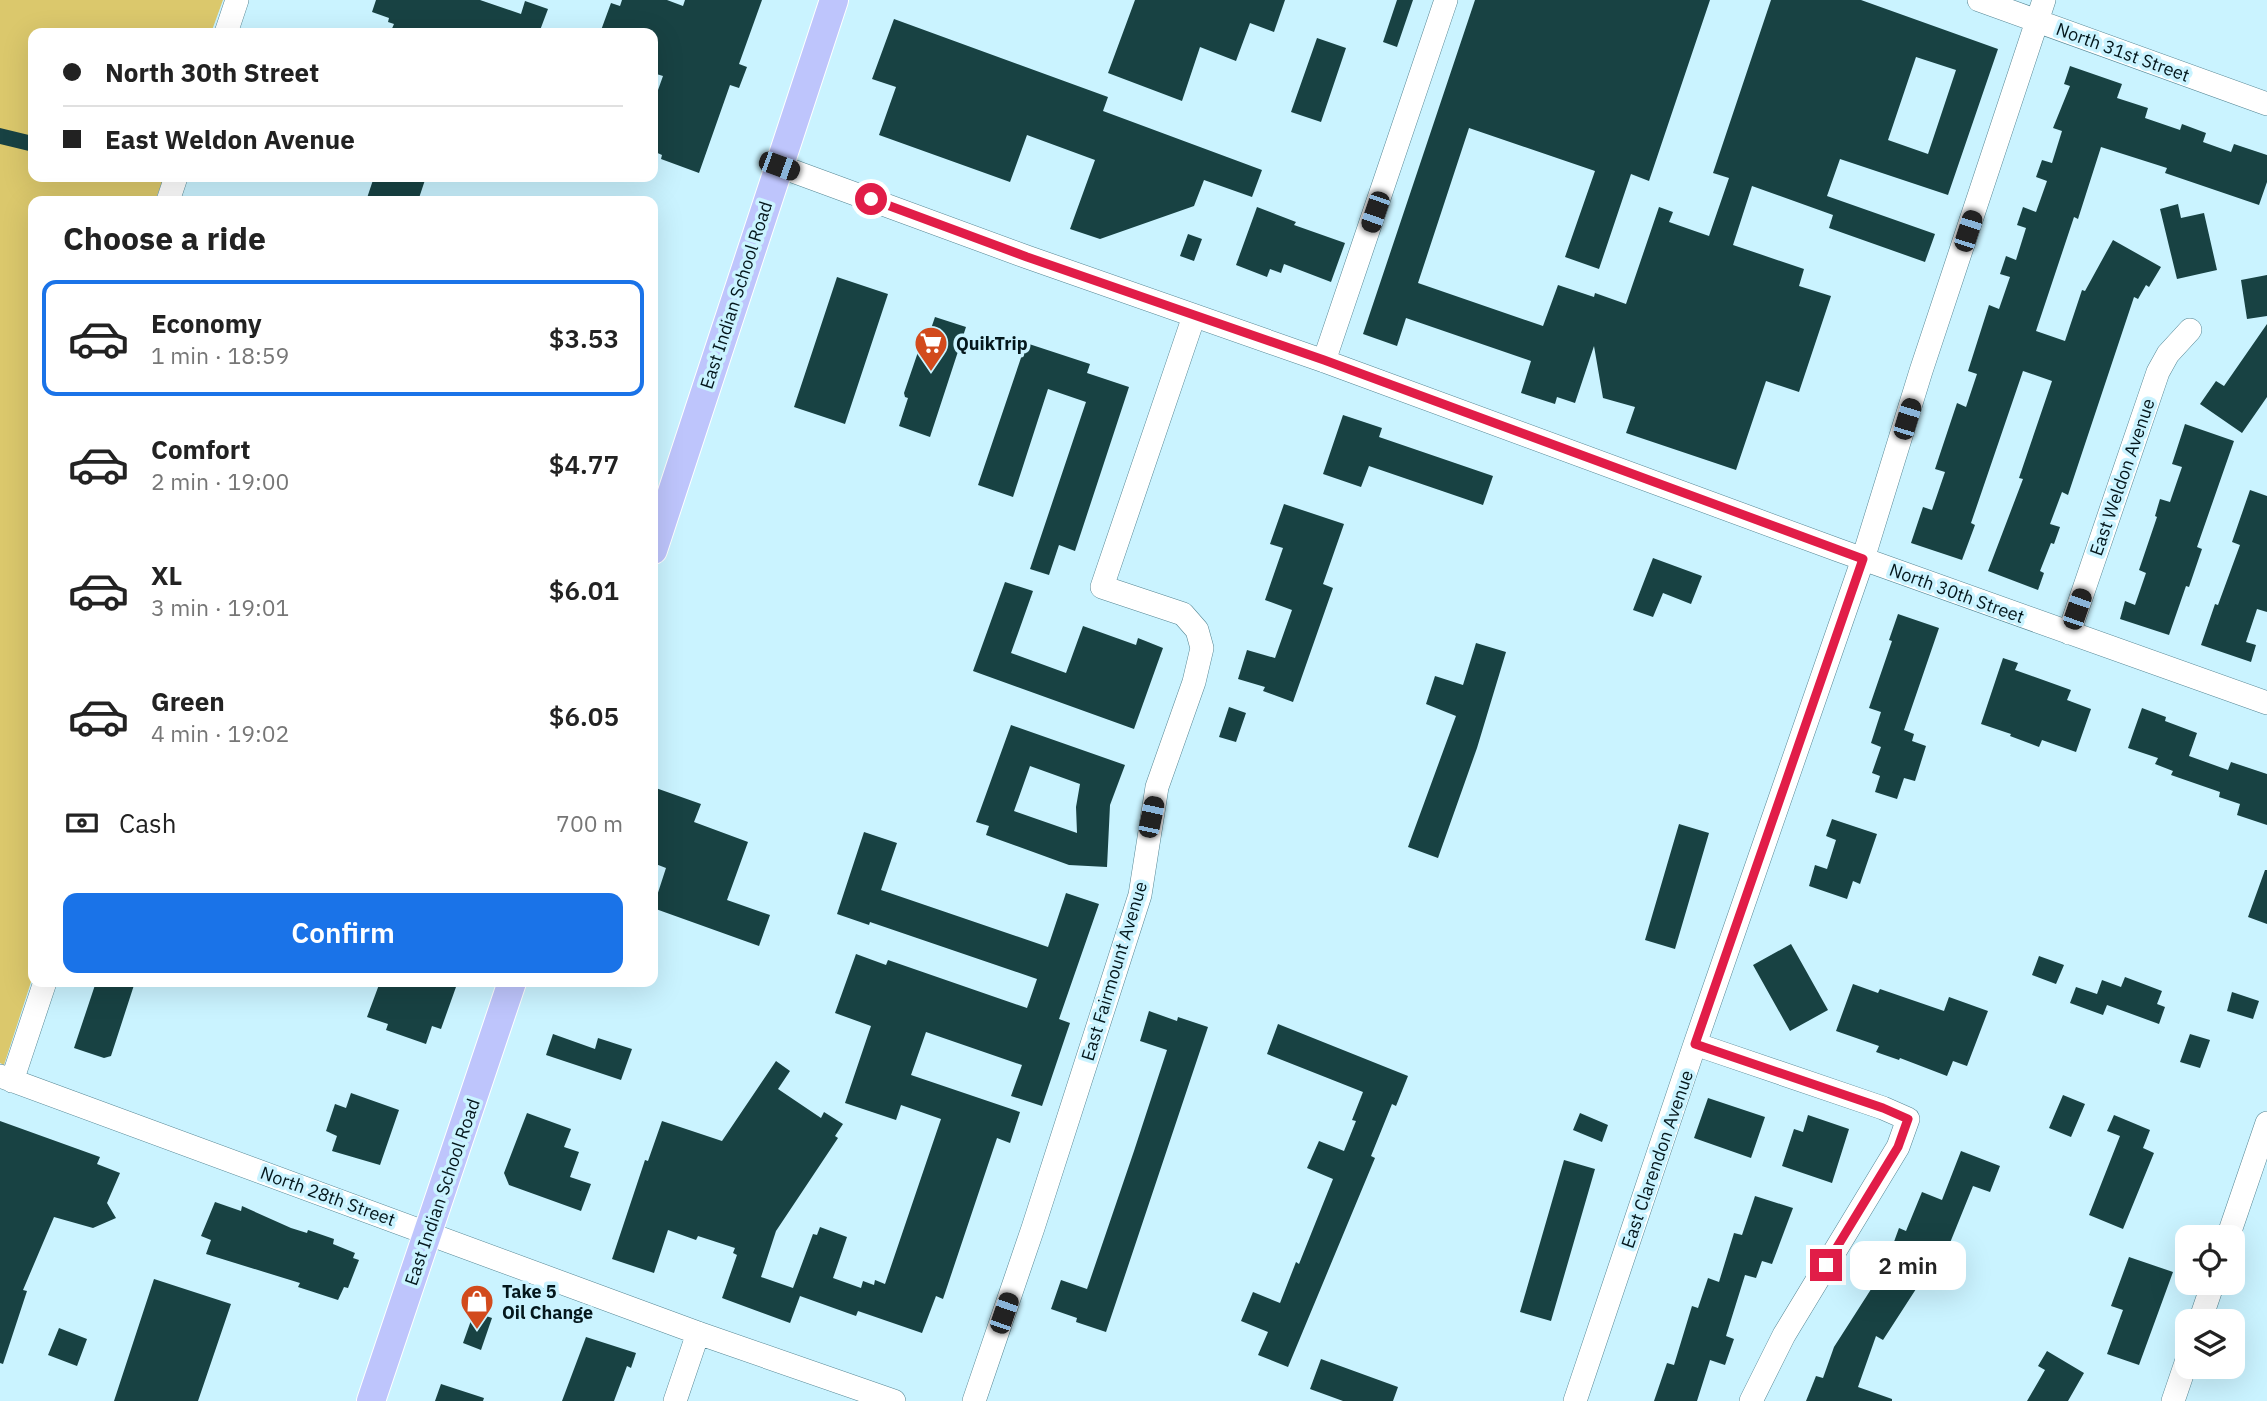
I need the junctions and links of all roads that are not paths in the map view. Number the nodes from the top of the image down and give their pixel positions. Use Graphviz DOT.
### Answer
graph roads {
  1 [pos="237,0"];
  2 [pos="834,0"];
  3 [pos="1446,0"];
  4 [pos="1979,0"];
  5 [pos="2041,11"];
  6 [pos="228,28"];
  7 [pos="2267,104"];
  8 [pos="779,166"];
  9 [pos="1194,316"];
  10 [pos="2190,330"];
  11 [pos="1324,360"];
  12 [pos="658,535"];
  13 [pos="1863,559"];
  14 [pos="2069,633"];
  15 [pos="2267,704"];
  16 [pos="43,987"];
  17 [pos="510,987"];
  18 [pos="1695,1044"];
  19 [pos="6,1079"];
  20 [pos="2267,1123"];
  21 [pos="2232,1225"];
  22 [pos="428,1232"];
  23 [pos="698,1333"];
  24 [pos="2180,1379"];
  25 [pos="371,1401"];
  26 [pos="675,1401"];
  27 [pos="894,1401"];
  28 [pos="974,1401"];
  29 [pos="1575,1401"];
  30 [pos="1751,1401"];
  31 [pos="2173,1401"];
  1 -- 6 [label="street"];
  2 -- 8 [label="main road, East Indian School Road"];
  3 -- 11 [label="street"];
  4 -- 5 [label="street, North 31st Street"];
  5 -- 7 [label="street, North 31st Street"];
  5 -- 13 [label="street, East Clarendon Avenue"];
  8 -- 9 [label="street, North 30th Street"];
  8 -- 12 [label="main road, East Indian School Road"];
  9 -- 11 [label="street, North 30th Street"];
  9 -- 28 [label="street, East Fairmount Avenue"];
  10 -- 14 [label="street, East Weldon Avenue"];
  11 -- 13 [label="street, North 30th Street"];
  13 -- 14 [label="street, North 30th Street"];
  13 -- 18 [label="street, East Clarendon Avenue"];
  14 -- 15 [label="street, North 30th Street"];
  16 -- 19 [label="street"];
  17 -- 22 [label="main road, East Indian School Road"];
  18 -- 29 [label="street, East Clarendon Avenue"];
  18 -- 30 [label="street"];
  19 -- 22 [label="street, North 28th Street"];
  20 -- 21 [label="street"];
  22 -- 23 [label="street, North 28th Street"];
  22 -- 25 [label="main road, East Indian School Road"];
  23 -- 26 [label="street"];
  23 -- 27 [label="street, North 28th Street"];
  24 -- 31 [label="street"];
}
